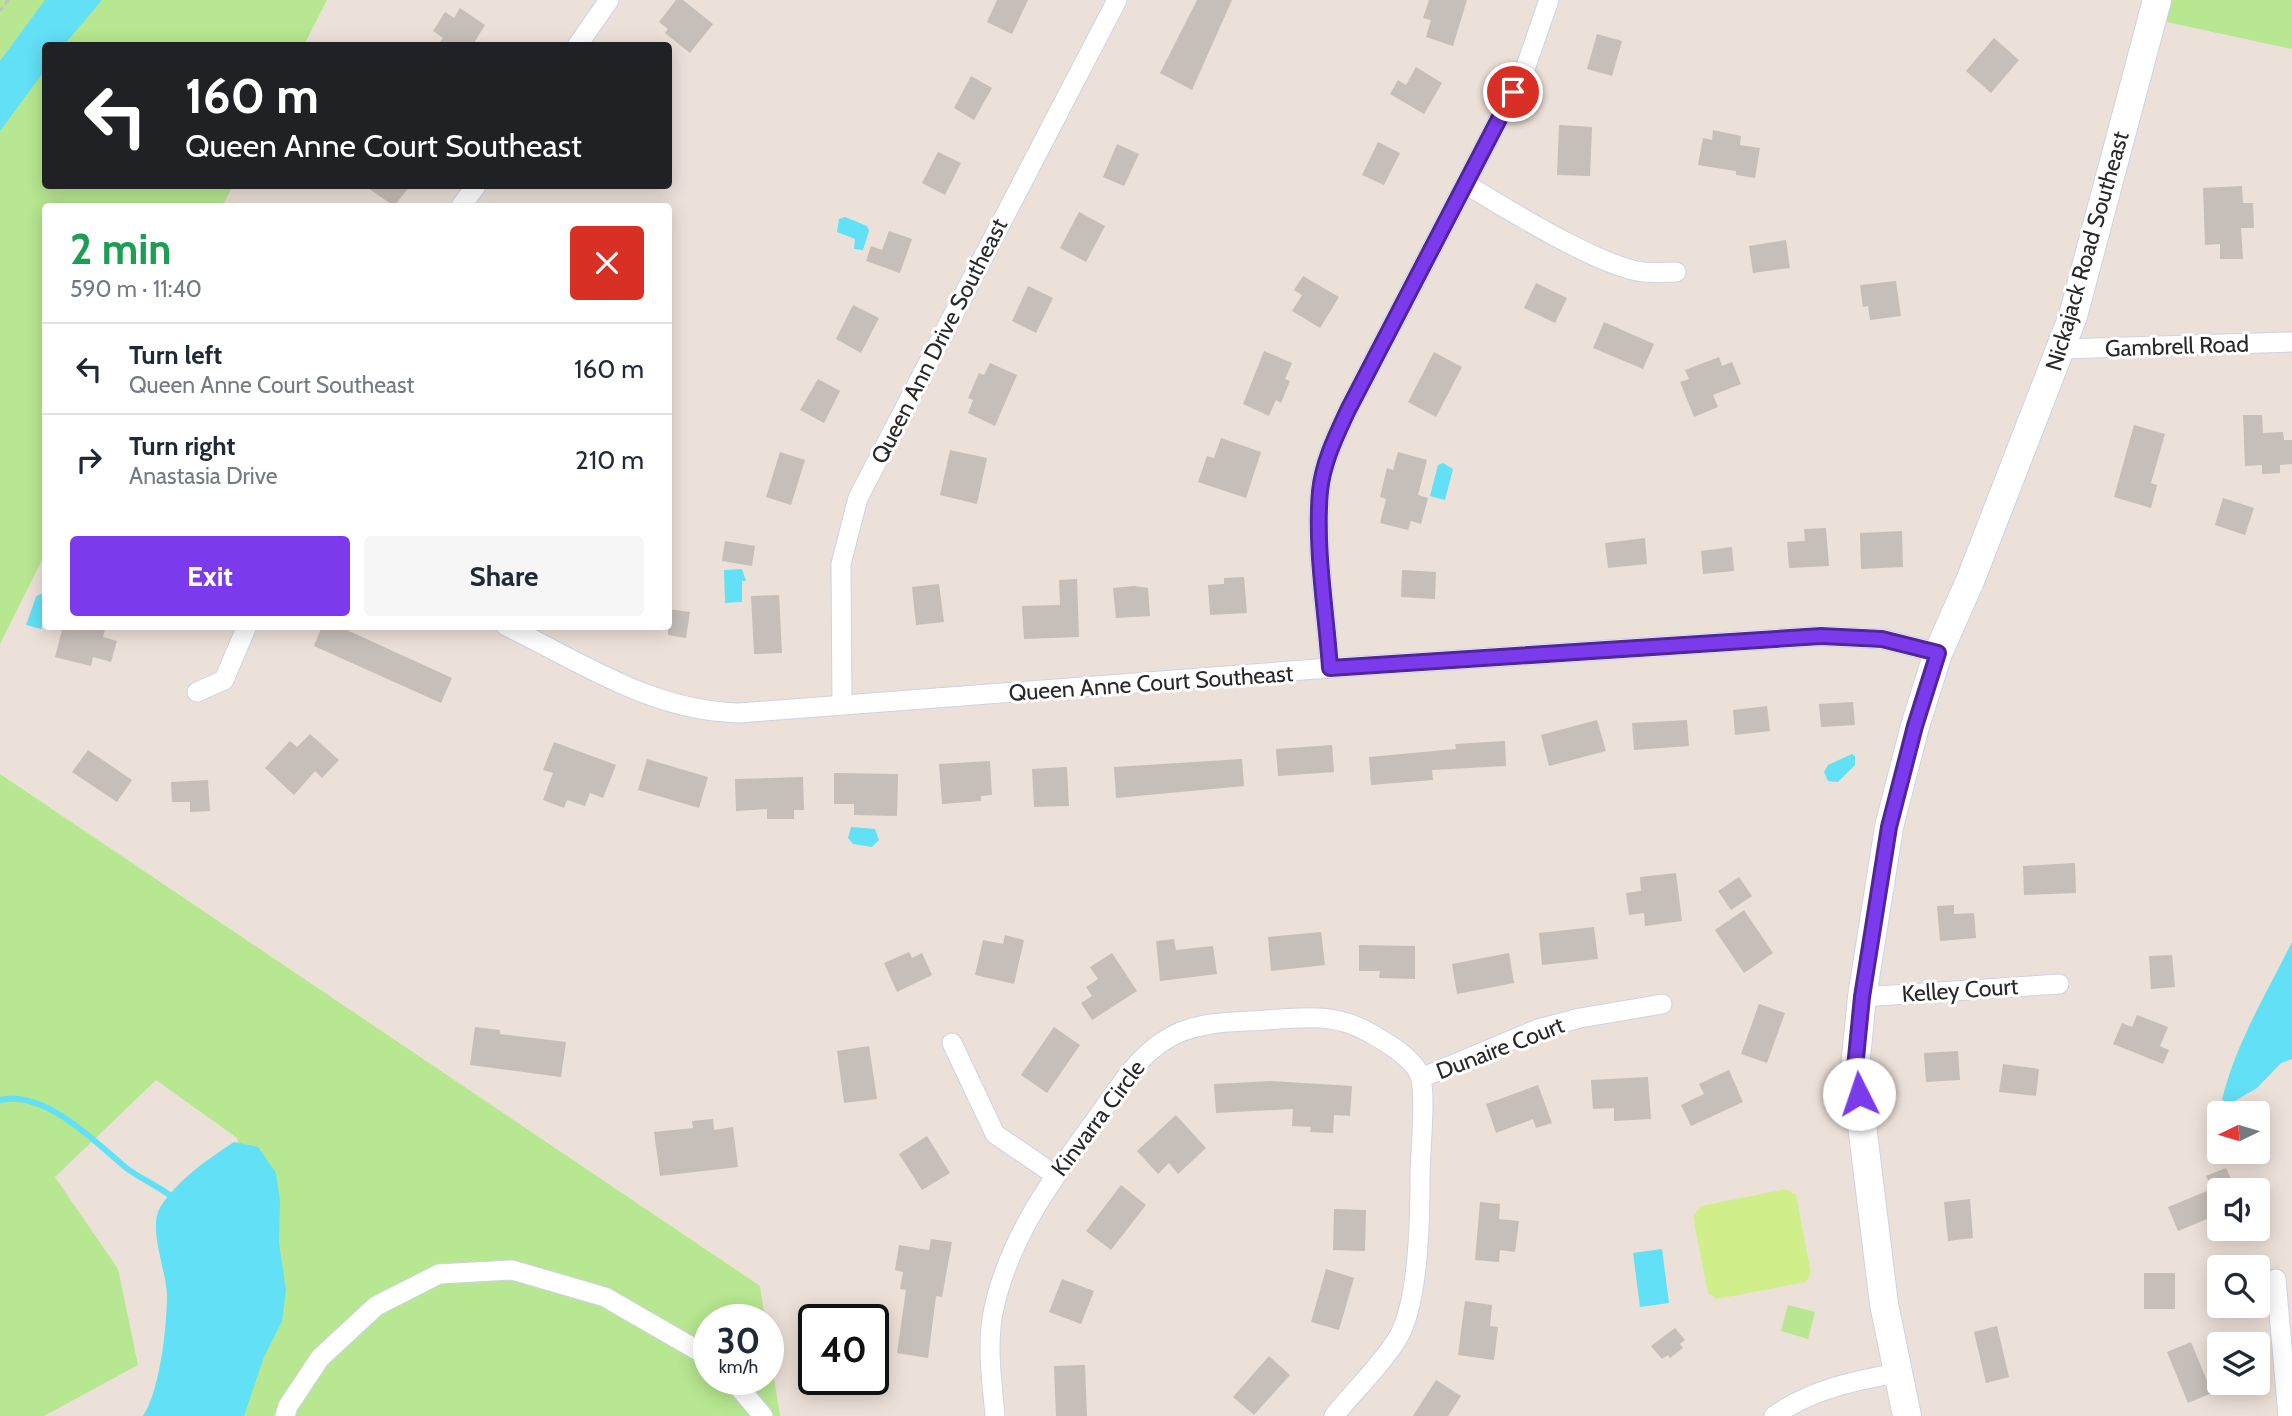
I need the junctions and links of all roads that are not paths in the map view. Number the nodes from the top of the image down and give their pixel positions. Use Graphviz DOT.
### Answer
graph roads {
  1 [pos="609,0"];
  2 [pos="1116,0"];
  3 [pos="1549,0"];
  4 [pos="2157,0"];
  5 [pos="580,42"];
  6 [pos="1467,185"];
  7 [pos="1676,272"];
  8 [pos="2292,342"];
  9 [pos="2061,349"];
  10 [pos="245,630"];
  11 [pos="514,630"];
  12 [pos="1938,653"];
  13 [pos="1330,668"];
  14 [pos="197,692"];
  15 [pos="842,704"];
  16 [pos="2059,984"];
  17 [pos="1862,997"];
  18 [pos="1662,1004"];
  19 [pos="952,1043"];
  20 [pos="1421,1078"];
  21 [pos="1055,1175"];
  22 [pos="2276,1279"];
  23 [pos="693,1348"];
  24 [pos="1897,1373"];
  25 [pos="745,1395"];
  26 [pos="285,1416"];
  27 [pos="763,1416"];
  28 [pos="995,1416"];
  29 [pos="1334,1416"];
  30 [pos="1774,1416"];
  31 [pos="1907,1416"];
  32 [pos="2287,1416"];
  1 -- 5 [label="street"];
  2 -- 15 [label="street, Queen Ann Drive Southeast"];
  3 -- 6 [label="street"];
  4 -- 9 [label="street, Nickajack Road Southeast"];
  6 -- 7 [label="street"];
  6 -- 13 [label="street"];
  8 -- 9 [label="street, Gambrell Road"];
  9 -- 12 [label="street, Nickajack Road Southeast"];
  10 -- 14 [label="street"];
  11 -- 15 [label="street, Queen Anne Court Southeast"];
  12 -- 13 [label="street, Queen Anne Court Southeast"];
  12 -- 17 [label="street, Nickajack Road Southeast"];
  13 -- 15 [label="street, Queen Anne Court Southeast"];
  16 -- 17 [label="street, Kelley Court"];
  17 -- 24 [label="street, Nickajack Road Southeast"];
  18 -- 20 [label="street, Dunaire Court"];
  19 -- 21 [label="street"];
  20 -- 21 [label="street, Kinvarra Circle"];
  20 -- 29 [label="street"];
  21 -- 28 [label="street, Kinvarra Circle"];
  22 -- 32 [label="street"];
  23 -- 26 [label="street"];
  24 -- 30 [label="street"];
  24 -- 31 [label="street, Nickajack Road Southeast"];
  25 -- 27 [label="street"];
}
